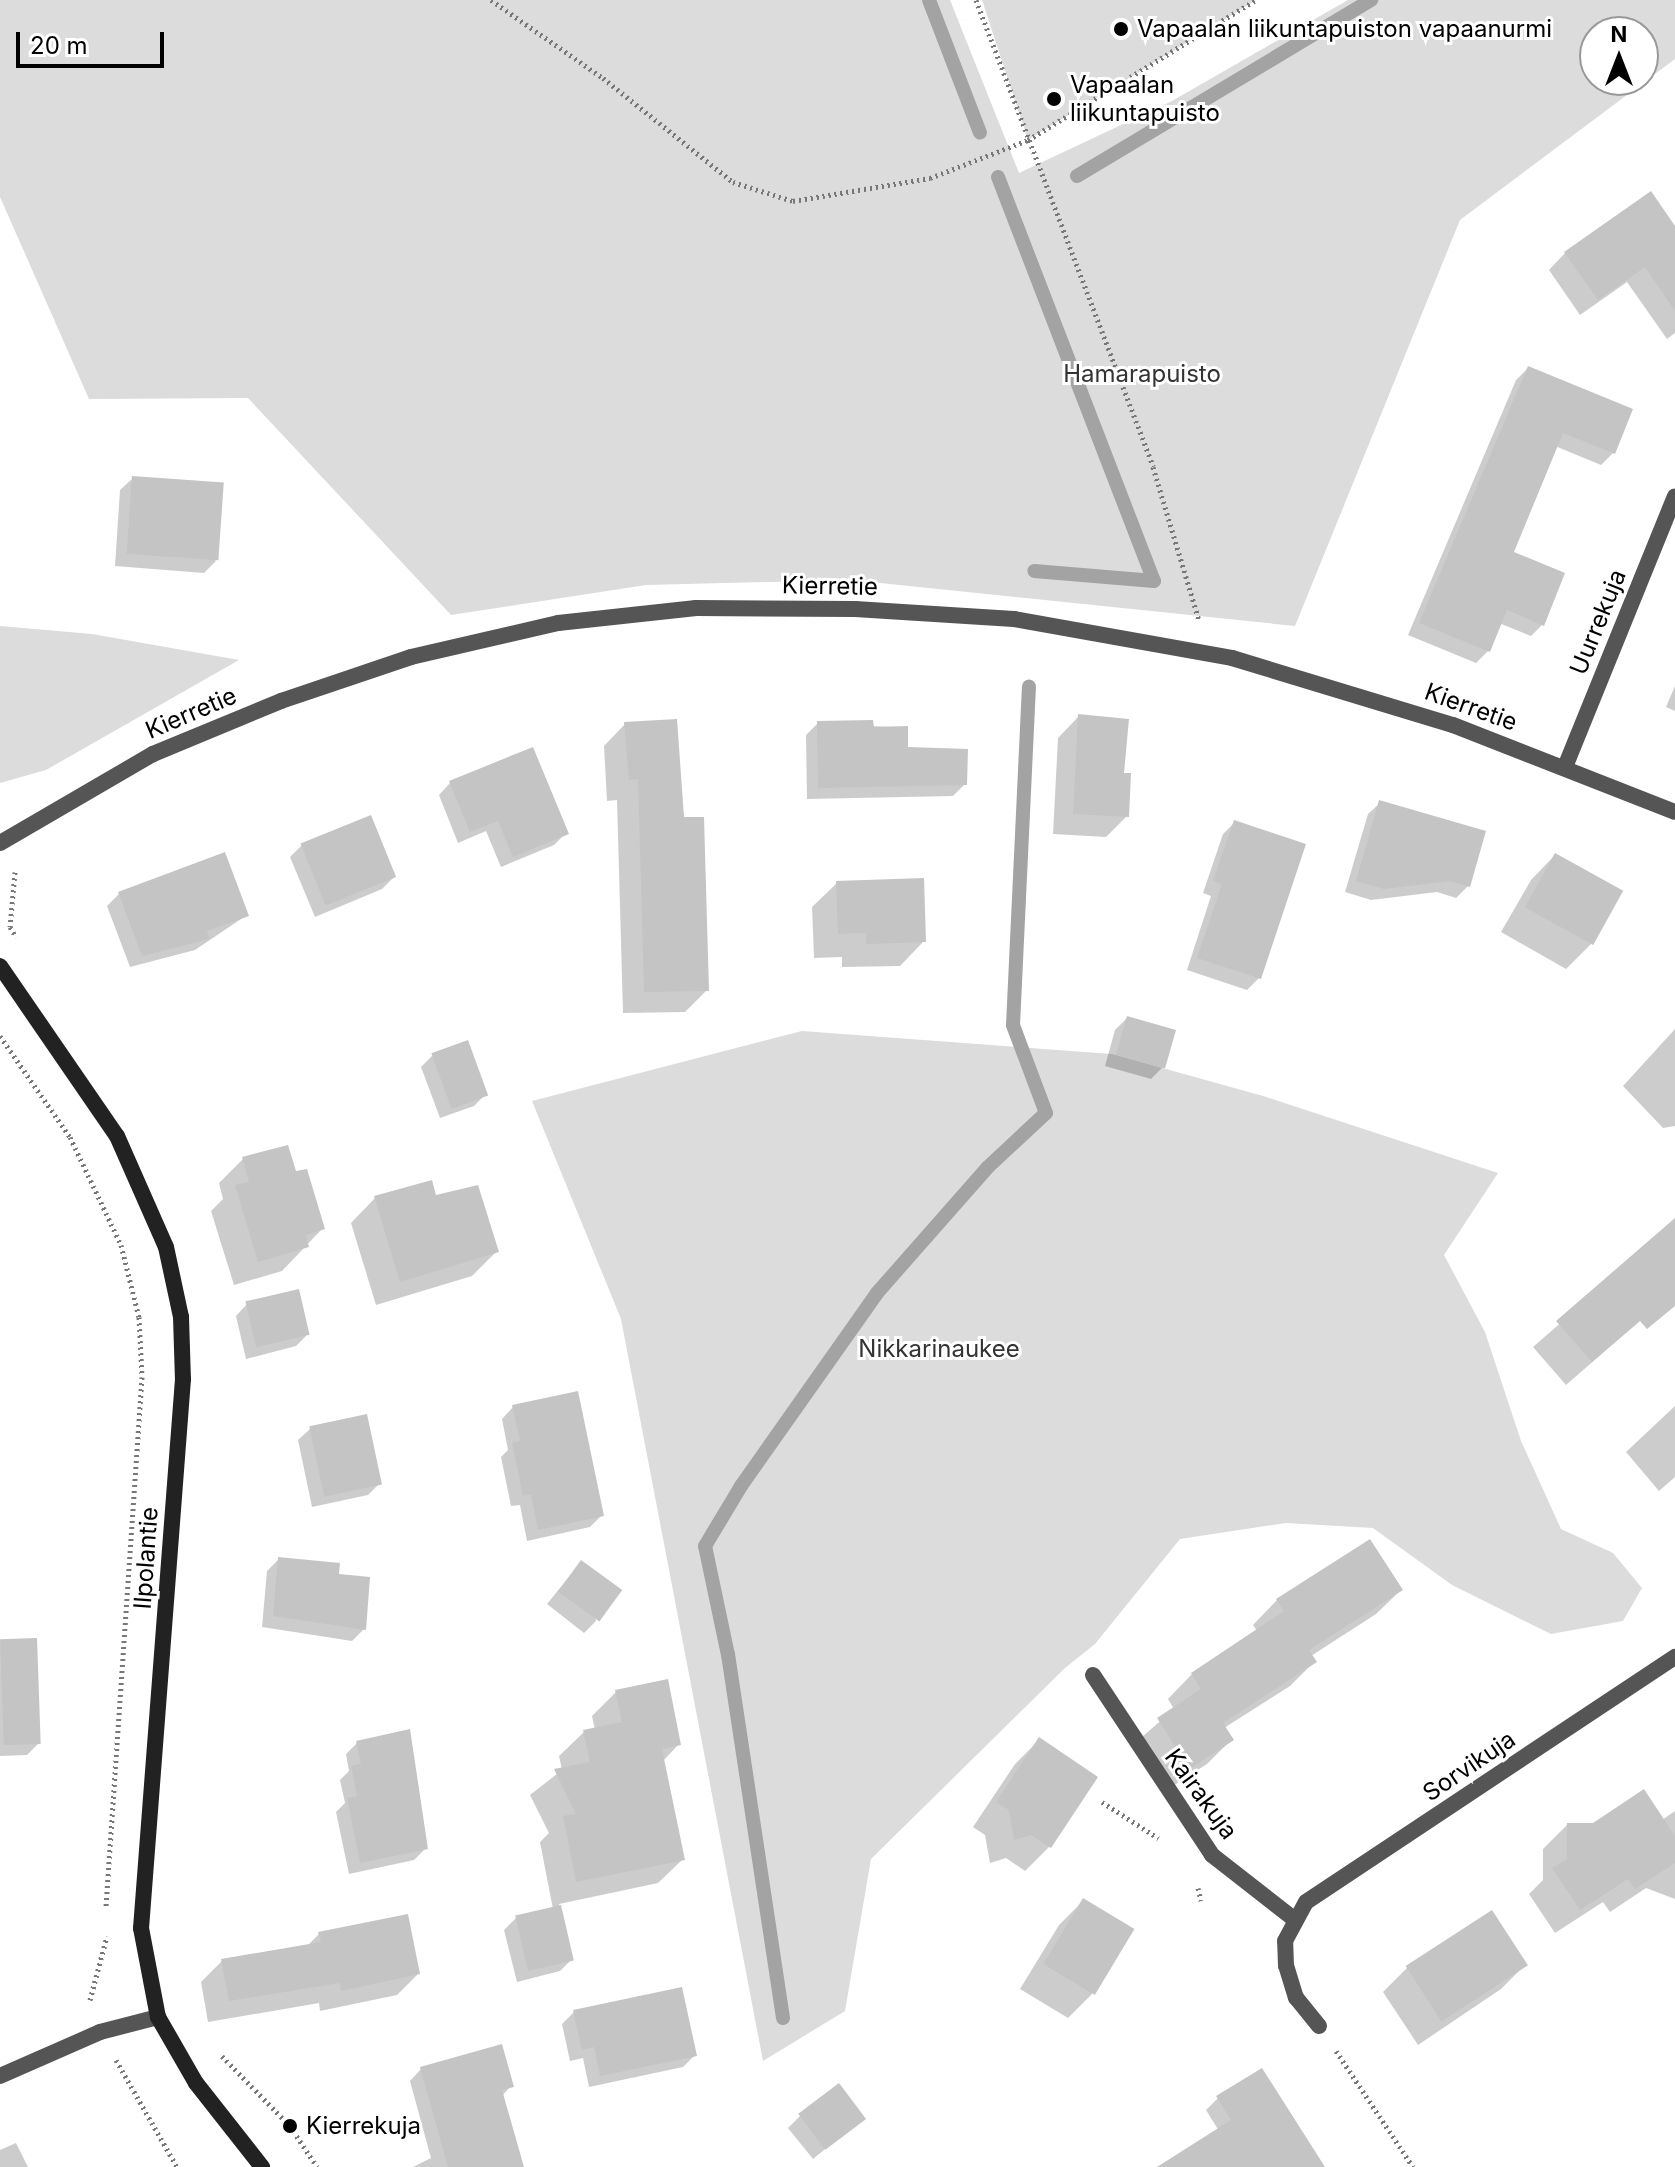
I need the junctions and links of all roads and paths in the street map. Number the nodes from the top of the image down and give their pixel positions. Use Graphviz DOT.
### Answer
graph roads {
  1 [pos="491,0"];
  2 [pos="976,0"];
  3 [pos="1256,0"];
  4 [pos="1028,140"];
  5 [pos="1675,496"];
  6 [pos="1193,651"];
  7 [pos="1565,767"];
  8 [pos="1675,812"];
  9 [pos="4,850"];
  10 [pos="26,863"];
  11 [pos="15,870"];
  12 [pos="24,951"];
  13 [pos="0,966"];
  14 [pos="0,1036"];
  15 [pos="1675,1657"];
  16 [pos="1093,1675"];
  17 [pos="1102,1802"];
  18 [pos="1161,1840"];
  19 [pos="1196,1880"];
  20 [pos="1201,1901"];
  21 [pos="106,1916"];
  22 [pos="1294,1919"];
  23 [pos="141,1928"];
  24 [pos="158,2017"];
  25 [pos="1319,2026"];
  26 [pos="100,2032"];
  27 [pos="217,2050"];
  28 [pos="0,2076"];
  29 [pos="177,2167"];
  30 [pos="262,2167"];
  31 [pos="317,2167"];
  32 [pos="1413,2167"];
  1 -- 4 [label="path"];
  2 -- 4 [label="path"];
  3 -- 4 [label="path"];
  4 -- 6 [label="path"];
  5 -- 7 [label="street, Uurrekuja"];
  6 -- 7 [label="street, Kierretie"];
  6 -- 9 [label="street, Kierretie"];
  7 -- 8 [label="street, Kierretie"];
  9 -- 11 [label="path"];
  10 -- 11 [label="path"];
  11 -- 12 [label="path"];
  13 -- 23 [label="street, Ilpolantie"];
  14 -- 21 [label="path"];
  15 -- 22 [label="street, Sorvikuja"];
  16 -- 22 [label="street, Kairakuja"];
  17 -- 18 [label="path"];
  19 -- 20 [label="path"];
  22 -- 25 [label="street"];
  23 -- 24 [label="street, Ilpolantie"];
  23 -- 26 [label="path"];
  24 -- 26 [label="street"];
  24 -- 30 [label="street, Ilpolantie"];
  25 -- 32 [label="path"];
  26 -- 28 [label="street"];
  26 -- 29 [label="path"];
  27 -- 31 [label="path"];
}
